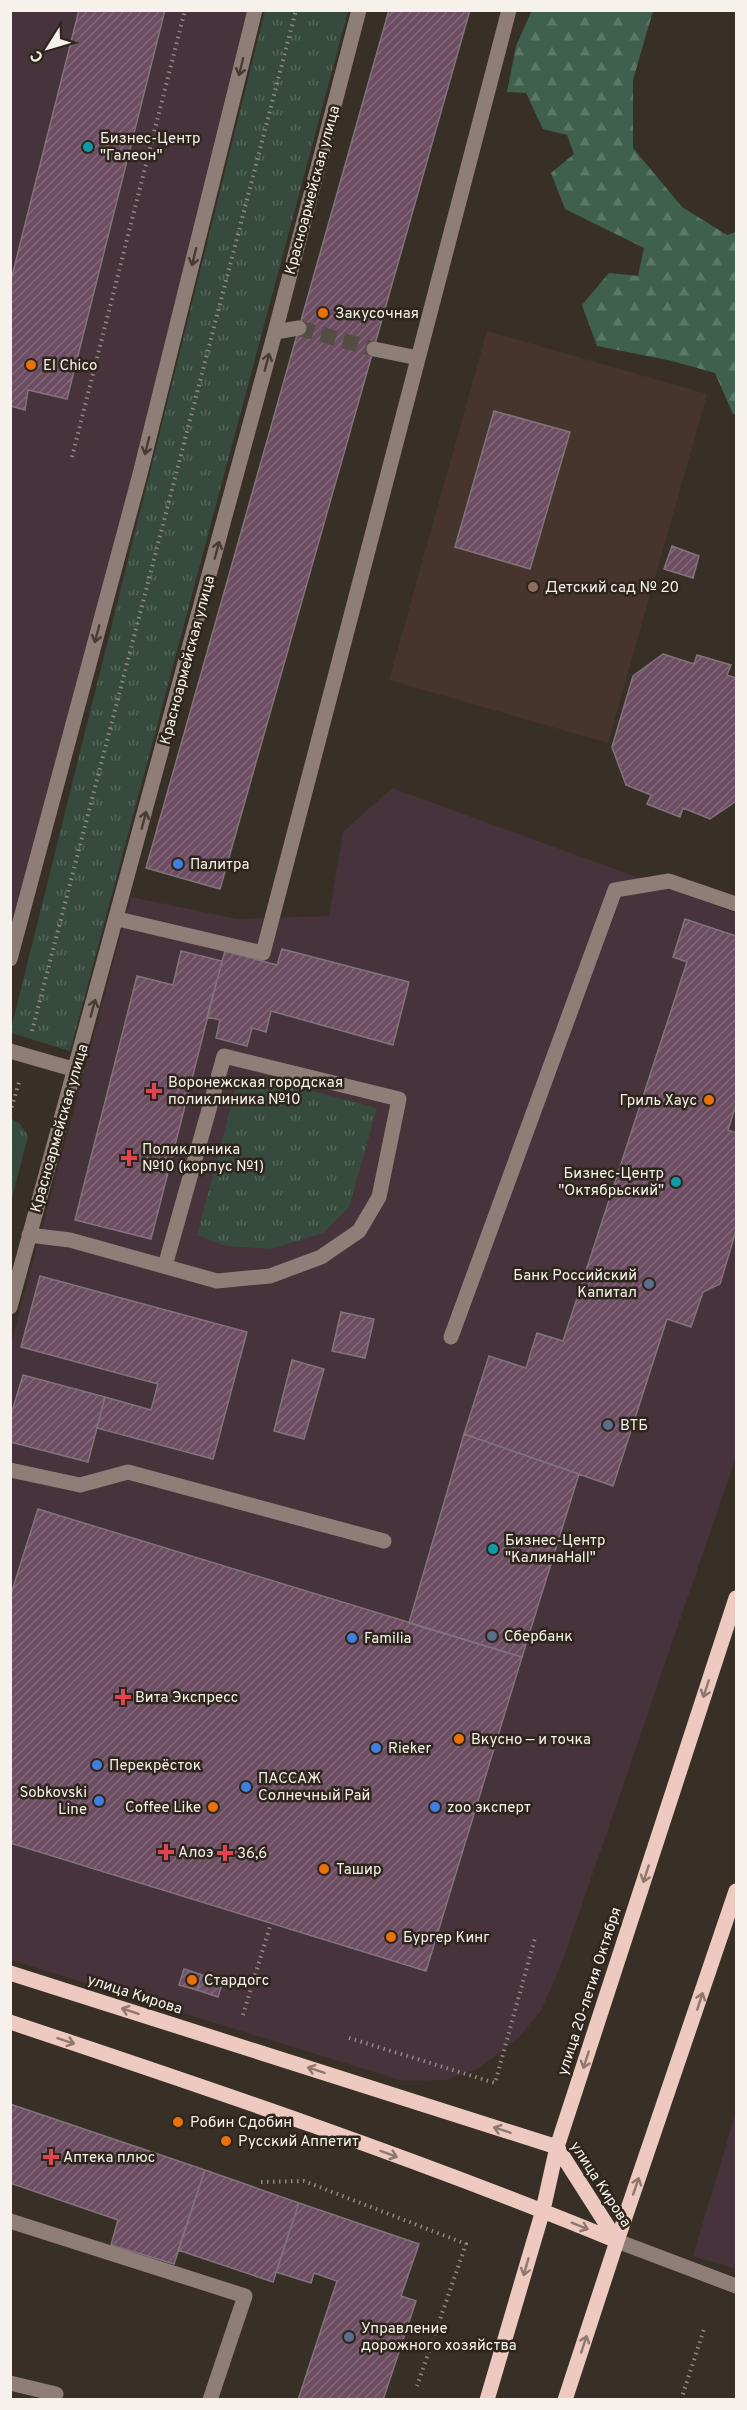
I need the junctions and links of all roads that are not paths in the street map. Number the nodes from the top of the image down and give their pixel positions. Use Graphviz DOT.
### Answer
graph roads {
  1 [pos="255,10"];
  2 [pos="359,10"];
  3 [pos="509,10"];
  4 [pos="299,328"];
  5 [pos="275,332"];
  6 [pos="374,349"];
  7 [pos="418,358"];
  8 [pos="736,904"];
  9 [pos="118,919"];
  10 [pos="10,959"];
  11 [pos="10,1051"];
  12 [pos="76,1070"];
  13 [pos="29,1235"];
  14 [pos="165,1266"];
  15 [pos="10,1307"];
  16 [pos="452,1337"];
  17 [pos="10,1470"];
  18 [pos="384,1541"];
  19 [pos="736,1598"];
  20 [pos="736,1891"];
  21 [pos="10,1973"];
  22 [pos="10,2022"];
  23 [pos="557,2147"];
  24 [pos="543,2210"];
  25 [pos="10,2221"];
  26 [pos="617,2241"];
  27 [pos="736,2286"];
  28 [pos="10,2383"];
  29 [pos="56,2394"];
  30 [pos="210,2400"];
  31 [pos="487,2400"];
  32 [pos="566,2400"];
  1 -- 10 [label="street, one-way"];
  2 -- 5 [label="street, Красноармейская улица"];
  3 -- 7 [label="street"];
  4 -- 5 [label="street"];
  9 -- 5 [label="street, Красноармейская улица, one-way"];
  6 -- 7 [label="street"];
  7 -- 9 [label="street"];
  8 -- 16 [label="street"];
  12 -- 9 [label="street, Красноармейская улица, one-way"];
  11 -- 12 [label="street"];
  12 -- 13 [label="street, Красноармейская улица"];
  13 -- 14 [label="street"];
  13 -- 15 [label="street, Красноармейская улица"];
  14 -- 14 [label="street"];
  17 -- 18 [label="street"];
  19 -- 23 [label="main road, улица 20-летия Октября, one-way"];
  26 -- 20 [label="main road, one-way"];
  23 -- 21 [label="main road, улица Кирова, one-way"];
  22 -- 24 [label="main road, улица Кирова, one-way"];
  23 -- 24 [label="main road, улица 20-летия Октября"];
  23 -- 26 [label="main road, улица Кирова"];
  24 -- 26 [label="main road, улица Кирова, one-way"];
  24 -- 31 [label="main road, улица 20-летия Октября, one-way"];
  25 -- 30 [label="street"];
  26 -- 27 [label="street"];
  32 -- 26 [label="main road, one-way"];
  28 -- 29 [label="street"];
}
